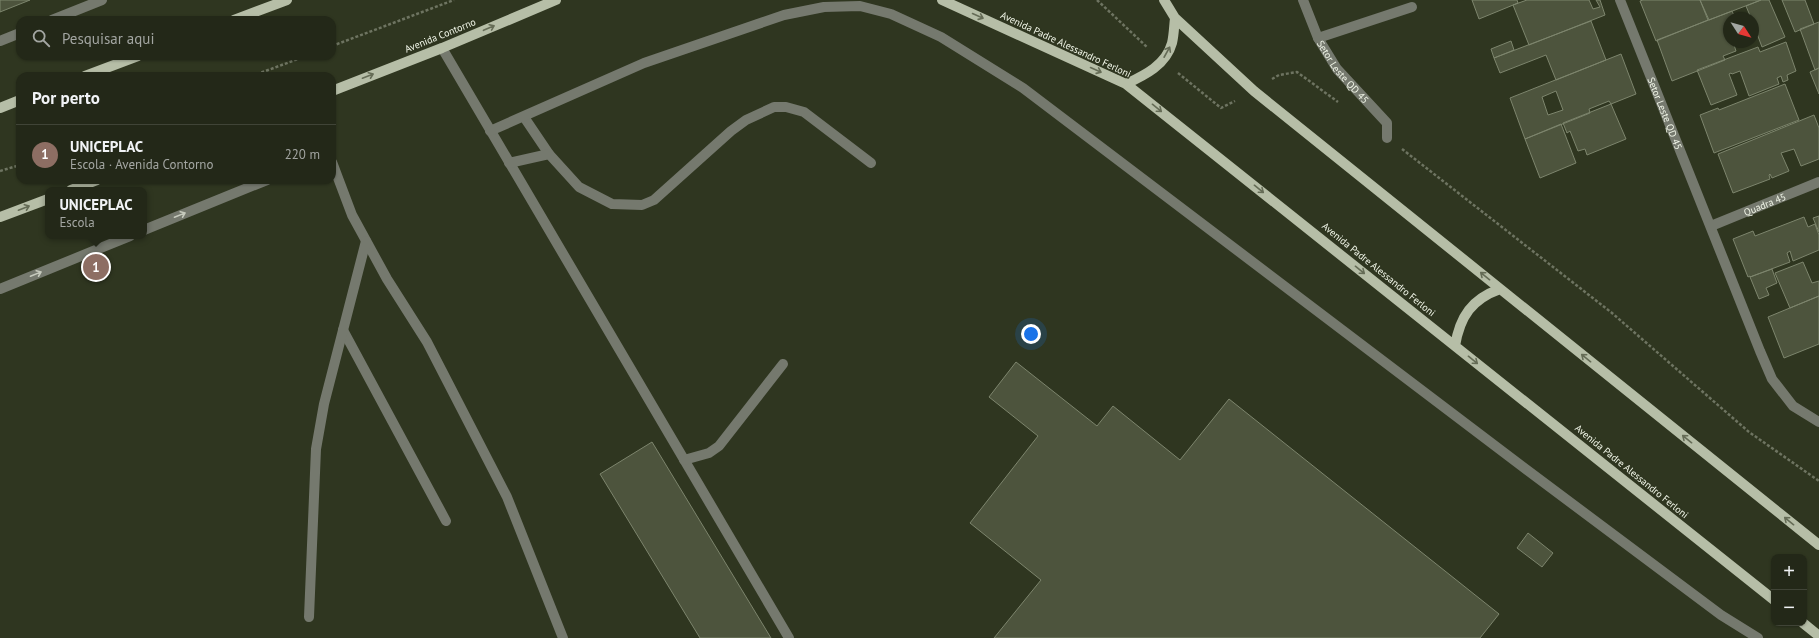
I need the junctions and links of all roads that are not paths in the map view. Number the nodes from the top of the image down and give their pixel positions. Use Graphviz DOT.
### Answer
graph roads {
  1 [pos="102,0"];
  2 [pos="287,0"];
  3 [pos="556,0"];
  4 [pos="942,0"];
  5 [pos="1164,0"];
  6 [pos="1303,0"];
  7 [pos="1620,0"];
  8 [pos="1412,7"];
  9 [pos="62,16"];
  10 [pos="245,16"];
  11 [pos="1175,18"];
  12 [pos="16,35"];
  13 [pos="1318,38"];
  14 [pos="0,41"];
  15 [pos="442,48"];
  16 [pos="127,60"];
  17 [pos="96,72"];
  18 [pos="1126,84"];
  19 [pos="336,89"];
  20 [pos="16,102"];
  21 [pos="0,108"];
  22 [pos="524,117"];
  23 [pos="490,131"];
  24 [pos="1388,138"];
  25 [pos="549,154"];
  26 [pos="509,163"];
  27 [pos="870,164"];
  28 [pos="336,173"];
  29 [pos="1819,182"];
  30 [pos="257,184"];
  31 [pos="45,200"];
  32 [pos="0,217"];
  33 [pos="1711,226"];
  34 [pos="147,229"];
  35 [pos="123,239"];
  36 [pos="366,241"];
  37 [pos="0,289"];
  38 [pos="1500,289"];
  39 [pos="343,330"];
  40 [pos="1455,346"];
  41 [pos="783,364"];
  42 [pos="1819,422"];
  43 [pos="684,460"];
  44 [pos="446,521"];
  45 [pos="1819,545"];
  46 [pos="1771,598"];
  47 [pos="309,617"];
  48 [pos="1806,626"];
  49 [pos="1816,636"];
  50 [pos="563,638"];
  51 [pos="789,638"];
  52 [pos="1758,638"];
  1 -- 9 [label="street"];
  2 -- 10 [label="main road"];
  15 -- 3 [label="main road, Avenida Contorno, one-way"];
  4 -- 18 [label="main road, Avenida Padre Alessandro Ferloni, one-way"];
  5 -- 11 [label="main road"];
  6 -- 13 [label="street, Setor Leste QD 45"];
  7 -- 33 [label="street, Setor Leste QD 45"];
  8 -- 13 [label="street"];
  18 -- 11 [label="main road, one-way"];
  38 -- 11 [label="main road, one-way"];
  12 -- 14 [label="street"];
  13 -- 24 [label="street, Setor Leste QD 45"];
  19 -- 15 [label="main road, Avenida Contorno, one-way"];
  15 -- 23 [label="street"];
  16 -- 17 [label="main road"];
  18 -- 40 [label="main road, Avenida Padre Alessandro Ferloni, one-way"];
  20 -- 21 [label="main road"];
  22 -- 23 [label="street"];
  22 -- 25 [label="street"];
  22 -- 52 [label="street"];
  23 -- 26 [label="street"];
  25 -- 26 [label="street"];
  25 -- 27 [label="street"];
  26 -- 43 [label="street"];
  28 -- 36 [label="street"];
  29 -- 33 [label="street, Quadra 45"];
  34 -- 30 [label="street, one-way"];
  32 -- 31 [label="main road, one-way"];
  33 -- 42 [label="street, Setor Leste QD 45"];
  37 -- 35 [label="street, one-way"];
  36 -- 39 [label="street"];
  36 -- 50 [label="street"];
  38 -- 40 [label="main road"];
  45 -- 38 [label="main road, one-way"];
  39 -- 44 [label="street"];
  39 -- 47 [label="street"];
  40 -- 46 [label="main road, Avenida Padre Alessandro Ferloni, one-way"];
  41 -- 43 [label="street"];
  43 -- 51 [label="street"];
  48 -- 49 [label="main road"];
}
